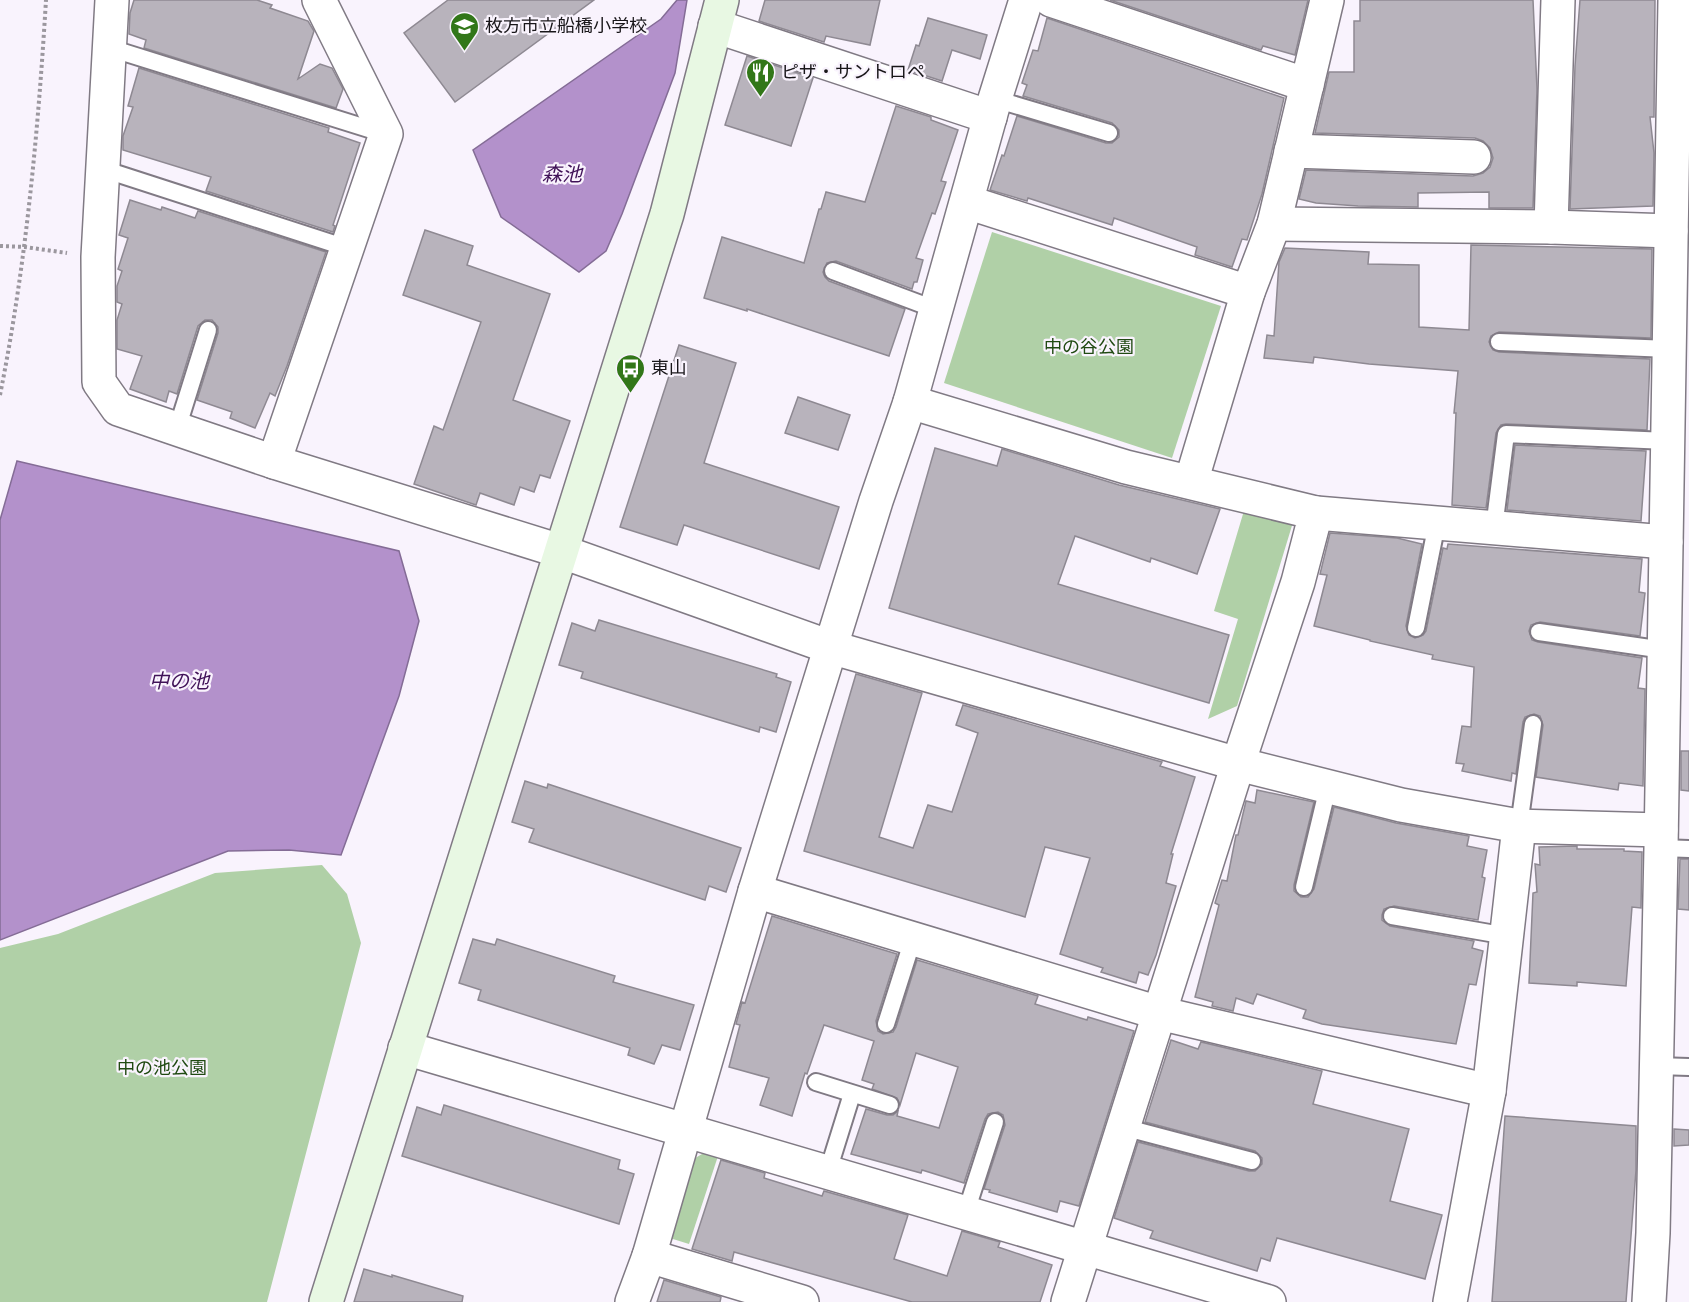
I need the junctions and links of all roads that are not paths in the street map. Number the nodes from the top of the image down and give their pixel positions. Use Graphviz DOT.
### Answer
graph roads {
  1 [pos="112,0"];
  2 [pos="319,0"];
  3 [pos="1026,0"];
  4 [pos="1051,0"];
  5 [pos="1327,0"];
  6 [pos="1558,0"];
  7 [pos="1675,0"];
  8 [pos="719,13"];
  9 [pos="110,48"];
  10 [pos="1307,85"];
  11 [pos="993,108"];
  12 [pos="1108,133"];
  13 [pos="386,134"];
  14 [pos="1291,152"];
  15 [pos="1474,157"];
  16 [pos="103,169"];
  17 [pos="967,202"];
  18 [pos="1274,224"];
  19 [pos="1551,227"];
  20 [pos="1677,228"];
  21 [pos="347,248"];
  22 [pos="833,271"];
  23 [pos="1248,292"];
  24 [pos="937,310"];
  25 [pos="208,330"];
  26 [pos="1499,342"];
  27 [pos="1669,349"];
  28 [pos="910,402"];
  29 [pos="177,429"];
  30 [pos="1667,441"];
  31 [pos="274,462"];
  32 [pos="1191,482"];
  33 [pos="1316,513"];
  34 [pos="1437,523"];
  35 [pos="1494,528"];
  36 [pos="1666,542"];
  37 [pos="560,551"];
  38 [pos="1416,628"];
  39 [pos="1539,632"];
  40 [pos="830,647"];
  41 [pos="1664,650"];
  42 [pos="1533,724"];
  43 [pos="1676,739"];
  44 [pos="1238,764"];
  45 [pos="1328,787"];
  46 [pos="1519,826"];
  47 [pos="1671,842"];
  48 [pos="1304,887"];
  49 [pos="755,891"];
  50 [pos="1392,916"];
  51 [pos="1507,936"];
  52 [pos="913,939"];
  53 [pos="1159,1013"];
  54 [pos="886,1024"];
  55 [pos="405,1048"];
  56 [pos="1656,1066"];
  57 [pos="1689,1067"];
  58 [pos="816,1082"];
  59 [pos="1489,1091"];
  60 [pos="852,1094"];
  61 [pos="890,1105"];
  62 [pos="995,1122"];
  63 [pos="1122,1127"];
  64 [pos="685,1130"];
  65 [pos="1252,1161"];
  66 [pos="828,1171"];
  67 [pos="966,1212"];
  68 [pos="1084,1248"];
  69 [pos="649,1256"];
  70 [pos="326,1302"];
  71 [pos="632,1302"];
  72 [pos="802,1302"];
  73 [pos="1068,1302"];
  74 [pos="1269,1302"];
  75 [pos="1450,1302"];
  76 [pos="1649,1302"];
  1 -- 9 [label="street"];
  2 -- 13 [label="street"];
  3 -- 11 [label="street"];
  4 -- 10 [label="street"];
  5 -- 10 [label="street"];
  6 -- 19 [label="street"];
  7 -- 20 [label="street"];
  8 -- 11 [label="street"];
  8 -- 37 [label="street"];
  9 -- 13 [label="lane"];
  9 -- 16 [label="street"];
  10 -- 14 [label="street"];
  11 -- 12 [label="lane"];
  11 -- 17 [label="street"];
  13 -- 21 [label="street"];
  14 -- 15 [label="street"];
  14 -- 18 [label="street"];
  16 -- 21 [label="lane"];
  16 -- 29 [label="street"];
  17 -- 23 [label="street"];
  17 -- 24 [label="street"];
  18 -- 19 [label="street"];
  18 -- 23 [label="street"];
  19 -- 20 [label="street"];
  20 -- 27 [label="street"];
  21 -- 31 [label="street"];
  22 -- 24 [label="lane"];
  23 -- 32 [label="street"];
  24 -- 28 [label="street"];
  25 -- 29 [label="lane"];
  26 -- 27 [label="lane"];
  27 -- 30 [label="street"];
  28 -- 32 [label="street"];
  28 -- 40 [label="street"];
  29 -- 31 [label="street"];
  30 -- 35 [label="lane"];
  30 -- 36 [label="street"];
  31 -- 37 [label="street"];
  32 -- 33 [label="street"];
  33 -- 34 [label="street"];
  33 -- 44 [label="street"];
  34 -- 35 [label="street"];
  34 -- 38 [label="lane"];
  35 -- 36 [label="street"];
  36 -- 41 [label="street"];
  37 -- 40 [label="street"];
  37 -- 55 [label="street"];
  39 -- 41 [label="lane"];
  40 -- 44 [label="street"];
  40 -- 49 [label="street"];
  41 -- 43 [label="street"];
  42 -- 46 [label="lane"];
  43 -- 47 [label="street"];
  44 -- 45 [label="street"];
  44 -- 53 [label="street"];
  45 -- 46 [label="street"];
  45 -- 48 [label="lane"];
  46 -- 47 [label="street"];
  46 -- 51 [label="street"];
  47 -- 56 [label="street"];
  49 -- 52 [label="street"];
  49 -- 64 [label="street"];
  50 -- 51 [label="lane"];
  51 -- 59 [label="street"];
  52 -- 53 [label="street"];
  52 -- 54 [label="lane"];
  53 -- 59 [label="street"];
  53 -- 63 [label="street"];
  55 -- 64 [label="street"];
  55 -- 70 [label="street"];
  56 -- 57 [label="lane"];
  56 -- 76 [label="street"];
  58 -- 60 [label="lane"];
  59 -- 75 [label="street"];
  60 -- 61 [label="lane"];
  60 -- 66 [label="lane"];
  62 -- 67 [label="lane"];
  63 -- 65 [label="lane"];
  63 -- 68 [label="street"];
  64 -- 66 [label="street"];
  64 -- 69 [label="street"];
  66 -- 67 [label="street"];
  67 -- 68 [label="street"];
  68 -- 73 [label="street"];
  68 -- 74 [label="street"];
  69 -- 71 [label="street"];
  69 -- 72 [label="street"];
}
